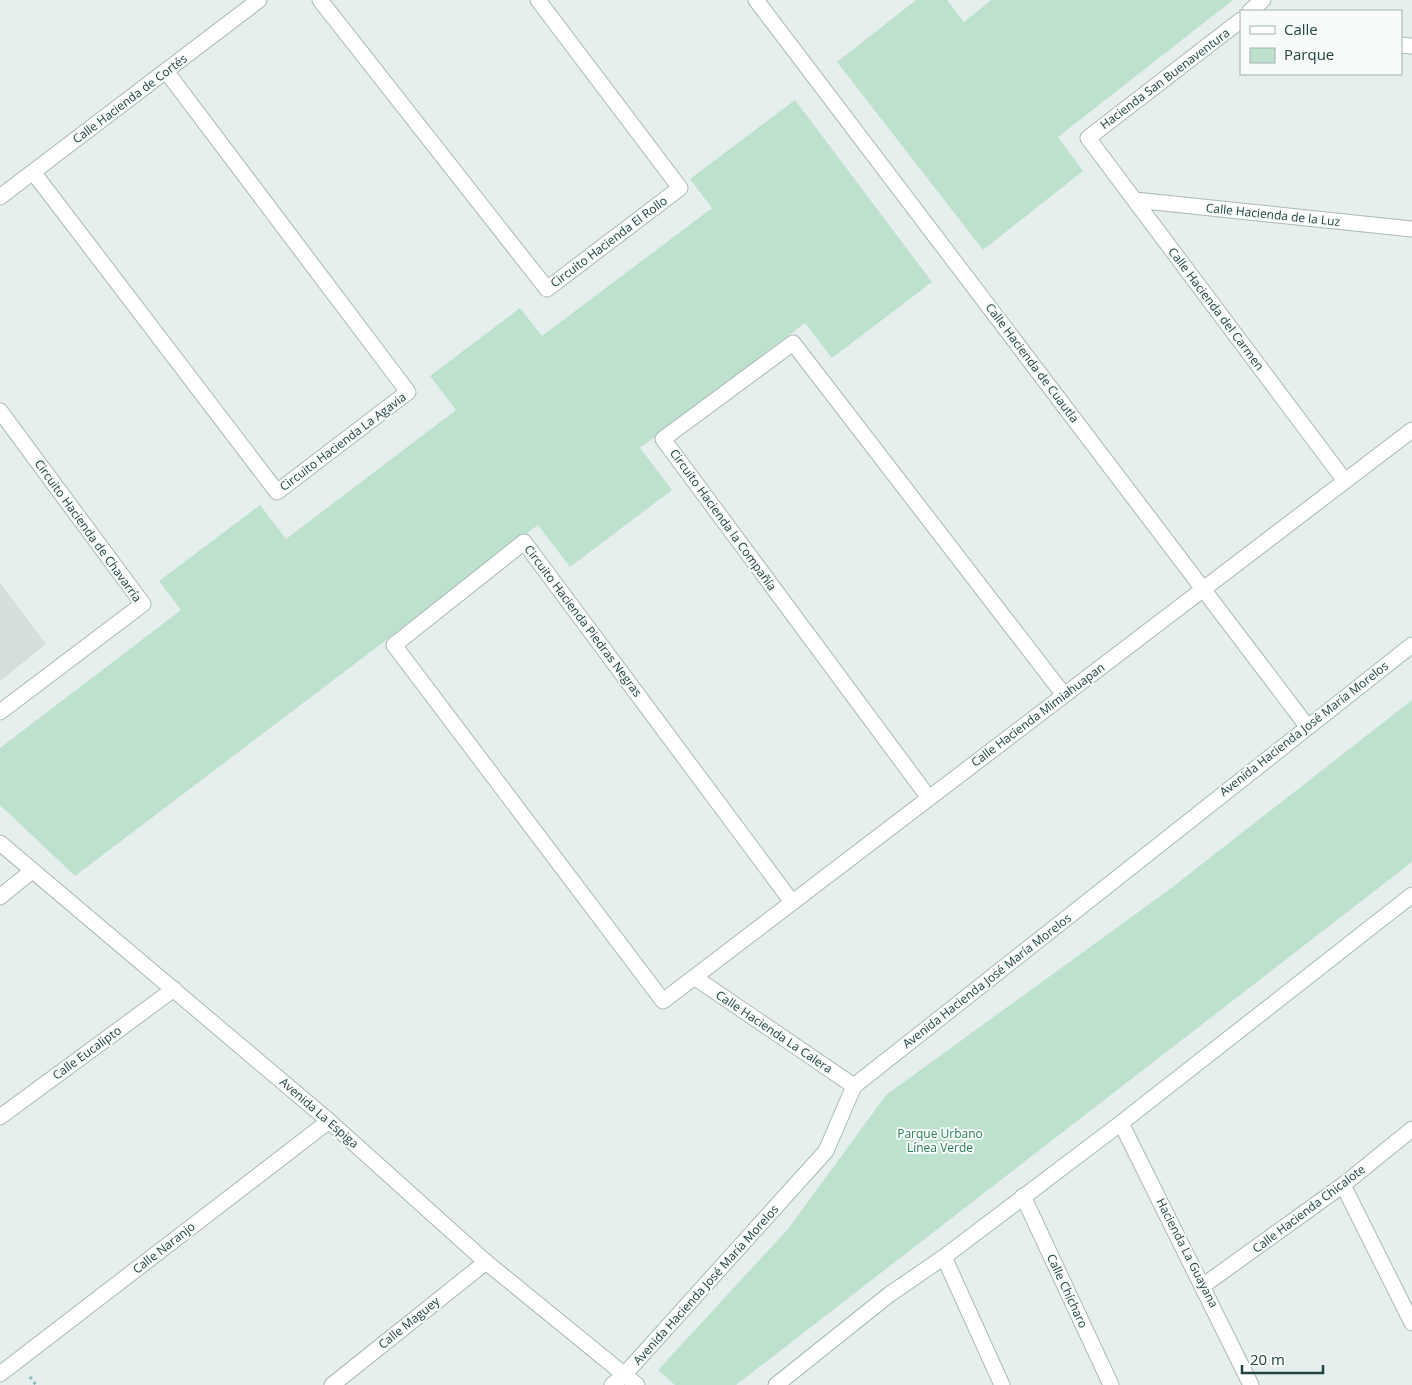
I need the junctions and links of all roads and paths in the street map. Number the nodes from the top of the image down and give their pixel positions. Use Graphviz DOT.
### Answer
graph roads {
  1 [pos="259,0"];
  2 [pos="320,0"];
  3 [pos="538,0"];
  4 [pos="756,0"];
  5 [pos="1263,0"];
  6 [pos="1251,10"];
  7 [pos="1238,25"];
  8 [pos="166,71"];
  9 [pos="1088,138"];
  10 [pos="33,172"];
  11 [pos="0,197"];
  12 [pos="1135,200"];
  13 [pos="1412,229"];
  14 [pos="0,412"];
  15 [pos="1412,430"];
  16 [pos="1345,481"];
  17 [pos="1203,589"];
  18 [pos="1412,645"];
  19 [pos="1064,695"];
  20 [pos="0,712"];
  21 [pos="1308,726"];
  22 [pos="929,798"];
  23 [pos="0,843"];
  24 [pos="32,871"];
  25 [pos="1412,895"];
  26 [pos="0,897"];
  27 [pos="792,902"];
  28 [pos="694,977"];
  29 [pos="174,989"];
  30 [pos="664,1001"];
  31 [pos="854,1086"];
  32 [pos="0,1117"];
  33 [pos="329,1121"];
  34 [pos="1121,1123"];
  35 [pos="1412,1129"];
  36 [pos="1343,1185"];
  37 [pos="1023,1196"];
  38 [pos="944,1257"];
  39 [pos="486,1262"];
  40 [pos="1204,1286"];
  41 [pos="1412,1323"];
  42 [pos="0,1374"];
  43 [pos="624,1375"];
  44 [pos="332,1385"];
  45 [pos="612,1385"];
  46 [pos="637,1385"];
  47 [pos="776,1385"];
  48 [pos="1002,1385"];
  49 [pos="1111,1385"];
  50 [pos="1251,1385"];
  1 -- 8 [label="street, Calle Hacienda de Cortés"];
  2 -- 3 [label="street, Circuito Hacienda El Rollo"];
  4 -- 17 [label="street, Calle Hacienda de Cuautla"];
  5 -- 6 [label="street"];
  7 -- 9 [label="street, Hacienda San Buenaventura"];
  8 -- 10 [label="street, Calle Hacienda de Cortés"];
  8 -- 10 [label="street, Circuito Hacienda La Agavia"];
  9 -- 12 [label="street, Calle Hacienda del Carmen"];
  10 -- 11 [label="street, Calle Hacienda de Cortés"];
  12 -- 13 [label="street, Calle Hacienda de la Luz"];
  12 -- 16 [label="street, Calle Hacienda del Carmen"];
  14 -- 20 [label="street, Circuito Hacienda de Chavarría"];
  15 -- 16 [label="street, Calle Hacienda Mimiahuapan"];
  16 -- 17 [label="street, Calle Hacienda Mimiahuapan"];
  17 -- 19 [label="street, Calle Hacienda Mimiahuapan"];
  17 -- 21 [label="street, Calle Hacienda de Cuautla"];
  18 -- 21 [label="street, Avenida Hacienda José María Morelos"];
  19 -- 22 [label="street, Calle Hacienda Mimiahuapan"];
  19 -- 22 [label="street, Circuito Hacienda la Compañía"];
  21 -- 31 [label="street, Avenida Hacienda José María Morelos"];
  22 -- 27 [label="street, Calle Hacienda Mimiahuapan"];
  23 -- 24 [label="street, Avenida La Espiga"];
  24 -- 26 [label="street"];
  24 -- 29 [label="street, Avenida La Espiga"];
  25 -- 34 [label="street"];
  27 -- 28 [label="street, Calle Hacienda Mimiahuapan"];
  27 -- 30 [label="street, Circuito Hacienda Piedras Negras"];
  28 -- 30 [label="street, Calle Hacienda Mimiahuapan"];
  28 -- 31 [label="street, Calle Hacienda La Calera"];
  29 -- 32 [label="street, Calle Eucalipto"];
  29 -- 33 [label="street, Avenida La Espiga"];
  31 -- 43 [label="street, Avenida Hacienda José María Morelos"];
  33 -- 39 [label="street, Avenida La Espiga"];
  33 -- 42 [label="street, Calle Naranjo"];
  34 -- 37 [label="street"];
  34 -- 40 [label="street, Hacienda La Guayana"];
  35 -- 36 [label="street, Calle Hacienda Chicalote"];
  36 -- 40 [label="street, Calle Hacienda Chicalote"];
  36 -- 41 [label="street"];
  37 -- 38 [label="street"];
  37 -- 49 [label="street, Calle Chícharo"];
  38 -- 47 [label="street"];
  38 -- 48 [label="street"];
  39 -- 43 [label="street, Avenida La Espiga"];
  39 -- 44 [label="street, Calle Maguey"];
  40 -- 50 [label="street, Hacienda La Guayana"];
  43 -- 45 [label="street, Avenida Hacienda José María Morelos"];
  43 -- 46 [label="street, Avenida La Espiga"];
}
